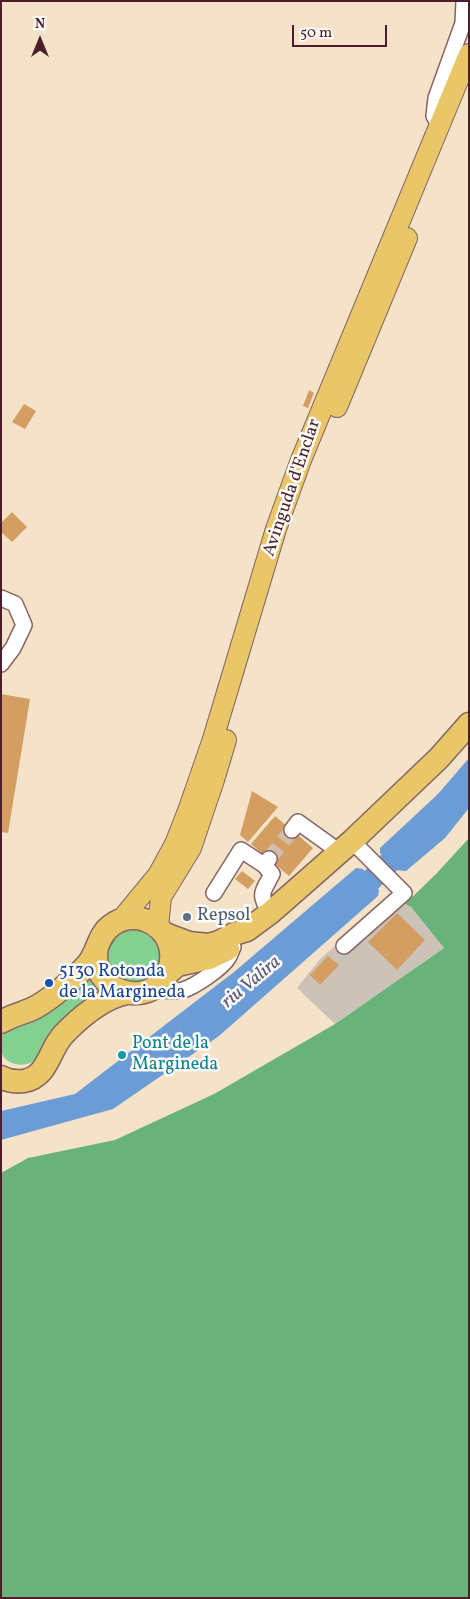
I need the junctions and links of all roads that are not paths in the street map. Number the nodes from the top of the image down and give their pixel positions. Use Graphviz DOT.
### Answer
graph roads {
  1 [pos="464,1"];
  2 [pos="469,54"];
  3 [pos="469,90"];
  4 [pos="440,124"];
  5 [pos="1,598"];
  6 [pos="1,664"];
  7 [pos="469,724"];
  8 [pos="292,830"];
  9 [pos="352,850"];
  10 [pos="214,894"];
  11 [pos="270,913"];
  12 [pos="121,920"];
  13 [pos="161,930"];
  14 [pos="247,930"];
  15 [pos="344,946"];
  16 [pos="97,947"];
  17 [pos="159,981"];
  18 [pos="127,993"];
  19 [pos="1,1022"];
  20 [pos="5,1082"];
  1 -- 4 [label="street"];
  2 -- 4 [label="main road, Avinguda d'Enclar"];
  3 -- 13 [label="main road, Avinguda d'Enclar"];
  4 -- 12 [label="main road, Avinguda d'Enclar"];
  5 -- 6 [label="street"];
  7 -- 9 [label="highway"];
  8 -- 9 [label="street"];
  9 -- 11 [label="highway"];
  9 -- 15 [label="street"];
  10 -- 11 [label="street"];
  11 -- 14 [label="highway"];
  12 -- 13 [label="highway"];
  12 -- 16 [label="highway"];
  13 -- 14 [label="highway"];
  13 -- 17 [label="highway"];
  14 -- 17 [label="highway"];
  16 -- 18 [label="highway"];
  16 -- 19 [label="highway"];
  17 -- 18 [label="highway"];
  18 -- 20 [label="highway"];
}
